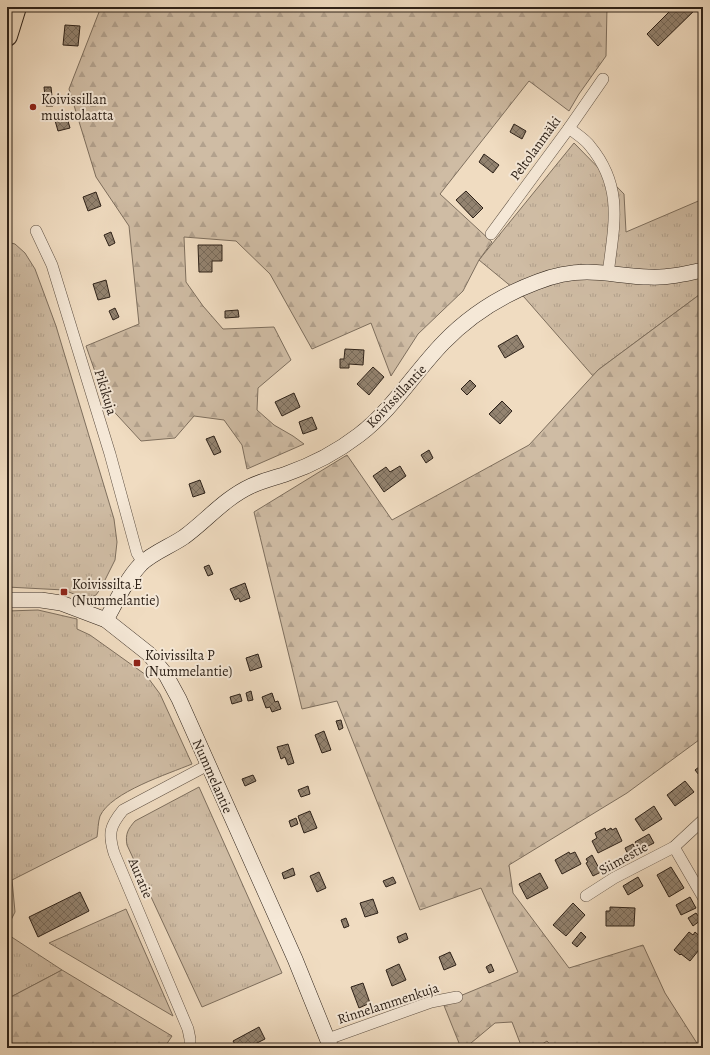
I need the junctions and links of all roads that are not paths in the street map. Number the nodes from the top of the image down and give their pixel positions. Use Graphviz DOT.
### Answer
graph roads {
  1 [pos="16,7"];
  2 [pos="7,36"];
  3 [pos="603,79"];
  4 [pos="569,128"];
  5 [pos="36,231"];
  6 [pos="490,234"];
  7 [pos="703,270"];
  8 [pos="608,274"];
  9 [pos="143,563"];
  10 [pos="7,600"];
  11 [pos="106,620"];
  12 [pos="208,765"];
  13 [pos="703,820"];
  14 [pos="674,847"];
  15 [pos="586,896"];
  16 [pos="703,897"];
  17 [pos="457,997"];
  18 [pos="330,1043"];
  19 [pos="190,1048"];
  1 -- 2 [label="highway"];
  3 -- 4 [label="street, Peltolanmäki"];
  4 -- 6 [label="street, Peltolanmäki"];
  4 -- 8 [label="street"];
  5 -- 9 [label="street, Pikikuja"];
  7 -- 8 [label="street, Koivissillantie"];
  8 -- 9 [label="street, Koivissillantie"];
  9 -- 11 [label="street, Koivissillantie"];
  10 -- 11 [label="street, Nummelantie"];
  11 -- 12 [label="street, Nummelantie"];
  12 -- 18 [label="street, Nummelantie"];
  12 -- 19 [label="street, Auratie"];
  13 -- 14 [label="street, Siimestie"];
  14 -- 15 [label="street, Siimestie"];
  14 -- 16 [label="street"];
  17 -- 18 [label="street, Rinnelammenkuja"];
}
